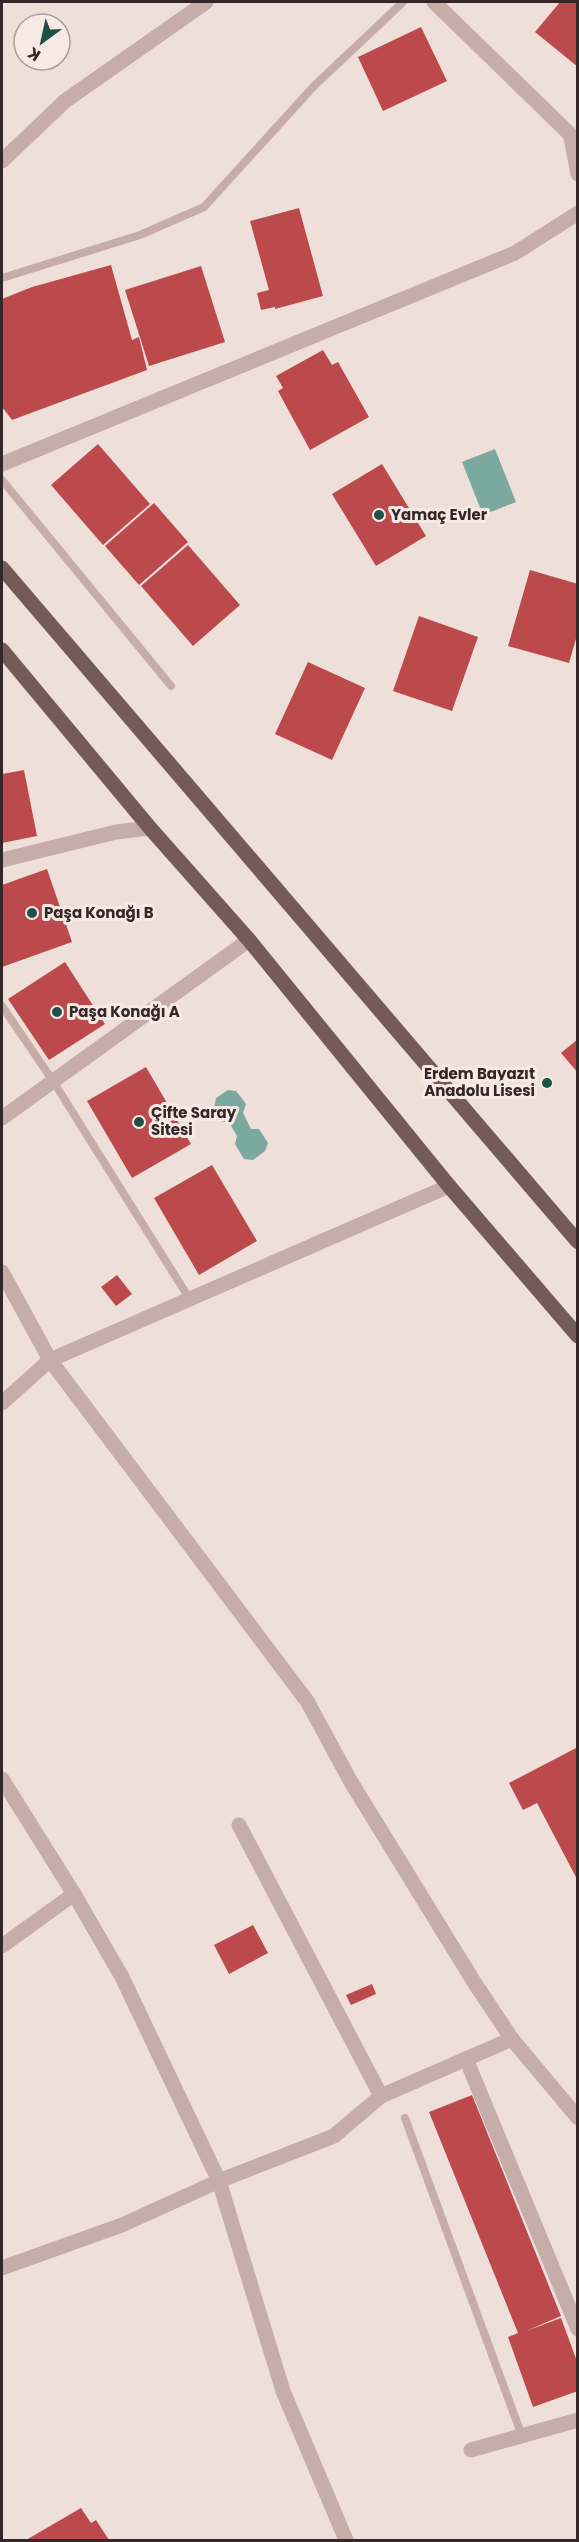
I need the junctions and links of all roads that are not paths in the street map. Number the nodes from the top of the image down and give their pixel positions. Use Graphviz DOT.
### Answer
graph roads {
  1 [pos="206,2"];
  2 [pos="403,2"];
  3 [pos="434,2"];
  4 [pos="575,137"];
  5 [pos="2,161"];
  6 [pos="578,174"];
  7 [pos="578,213"];
  8 [pos="2,278"];
  9 [pos="2,464"];
  10 [pos="2,480"];
  11 [pos="2,568"];
  12 [pos="2,650"];
  13 [pos="171,686"];
  14 [pos="150,828"];
  15 [pos="2,860"];
  16 [pos="249,940"];
  17 [pos="2,1006"];
  18 [pos="53,1081"];
  19 [pos="2,1118"];
  20 [pos="449,1186"];
  21 [pos="578,1242"];
  22 [pos="2,1272"];
  23 [pos="189,1298"];
  24 [pos="578,1336"];
  25 [pos="50,1360"];
  26 [pos="2,1403"];
  27 [pos="2,1779"];
  28 [pos="239,1825"];
  29 [pos="74,1894"];
  30 [pos="2,1946"];
  31 [pos="512,2039"];
  32 [pos="466,2059"];
  33 [pos="381,2096"];
  34 [pos="405,2118"];
  35 [pos="578,2118"];
  36 [pos="219,2181"];
  37 [pos="2,2268"];
  38 [pos="578,2329"];
  39 [pos="578,2420"];
  40 [pos="522,2436"];
  41 [pos="471,2450"];
  42 [pos="346,2541"];
  1 -- 5 [label="street"];
  2 -- 8 [label="lane"];
  3 -- 4 [label="street"];
  4 -- 6 [label="street"];
  7 -- 9 [label="street"];
  10 -- 13 [label="lane"];
  11 -- 21 [label="main road"];
  12 -- 14 [label="main road"];
  14 -- 15 [label="street"];
  14 -- 16 [label="main road"];
  16 -- 18 [label="street"];
  16 -- 20 [label="main road"];
  17 -- 18 [label="lane"];
  18 -- 19 [label="street"];
  18 -- 23 [label="lane"];
  20 -- 23 [label="street"];
  20 -- 24 [label="main road"];
  22 -- 25 [label="street"];
  23 -- 25 [label="street"];
  25 -- 26 [label="street"];
  25 -- 31 [label="street"];
  27 -- 29 [label="street"];
  28 -- 33 [label="street"];
  29 -- 30 [label="street"];
  29 -- 36 [label="street"];
  31 -- 32 [label="street"];
  31 -- 35 [label="street"];
  32 -- 33 [label="street"];
  32 -- 38 [label="street"];
  33 -- 36 [label="street"];
  34 -- 40 [label="lane"];
  36 -- 37 [label="street"];
  36 -- 42 [label="street"];
  39 -- 40 [label="street"];
  40 -- 41 [label="street"];
}
